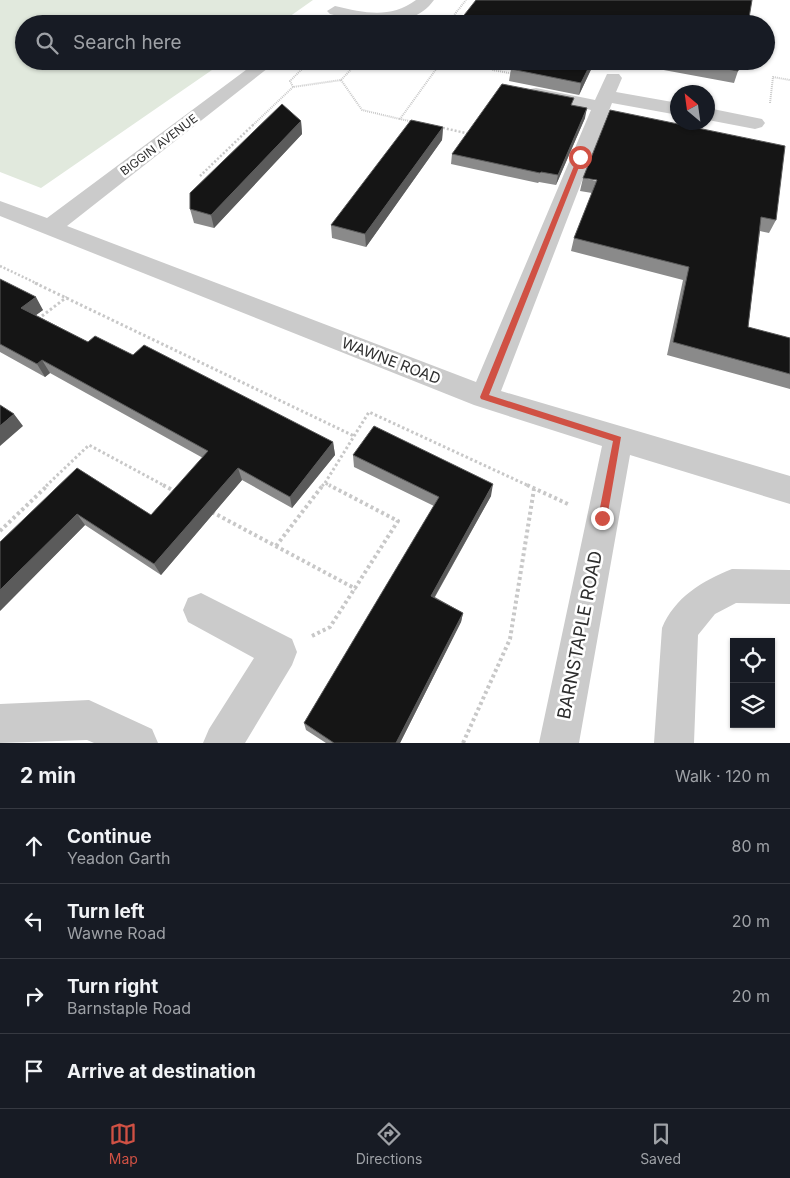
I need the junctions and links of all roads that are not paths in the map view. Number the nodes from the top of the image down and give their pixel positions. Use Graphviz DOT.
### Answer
graph roads {
  1 [pos="349,0"];
  2 [pos="426,0"];
  3 [pos="329,15"];
  4 [pos="405,15"];
  5 [pos="257,70"];
  6 [pos="520,90"];
  7 [pos="606,94"];
  8 [pos="670,107"];
  9 [pos="715,115"];
  10 [pos="755,123"];
  11 [pos="0,208"];
  12 [pos="49,228"];
  13 [pos="484,397"];
  14 [pos="618,439"];
  15 [pos="790,490"];
  16 [pos="790,587"];
  17 [pos="201,610"];
  18 [pos="0,724"];
  19 [pos="138,743"];
  20 [pos="223,743"];
  21 [pos="559,743"];
  22 [pos="674,743"];
  1 -- 3 [label="street"];
  2 -- 4 [label="street"];
  5 -- 12 [label="street, BIGGIN AVENUE"];
  6 -- 7 [label="street"];
  7 -- 8 [label="street"];
  7 -- 13 [label="street"];
  9 -- 10 [label="street"];
  11 -- 12 [label="street, WAWNE ROAD"];
  12 -- 13 [label="street, WAWNE ROAD"];
  13 -- 14 [label="street, WAWNE ROAD"];
  14 -- 15 [label="street, WAWNE ROAD"];
  14 -- 21 [label="street, BARNSTAPLE ROAD"];
  16 -- 22 [label="street"];
  17 -- 20 [label="street"];
  18 -- 19 [label="street"];
}
